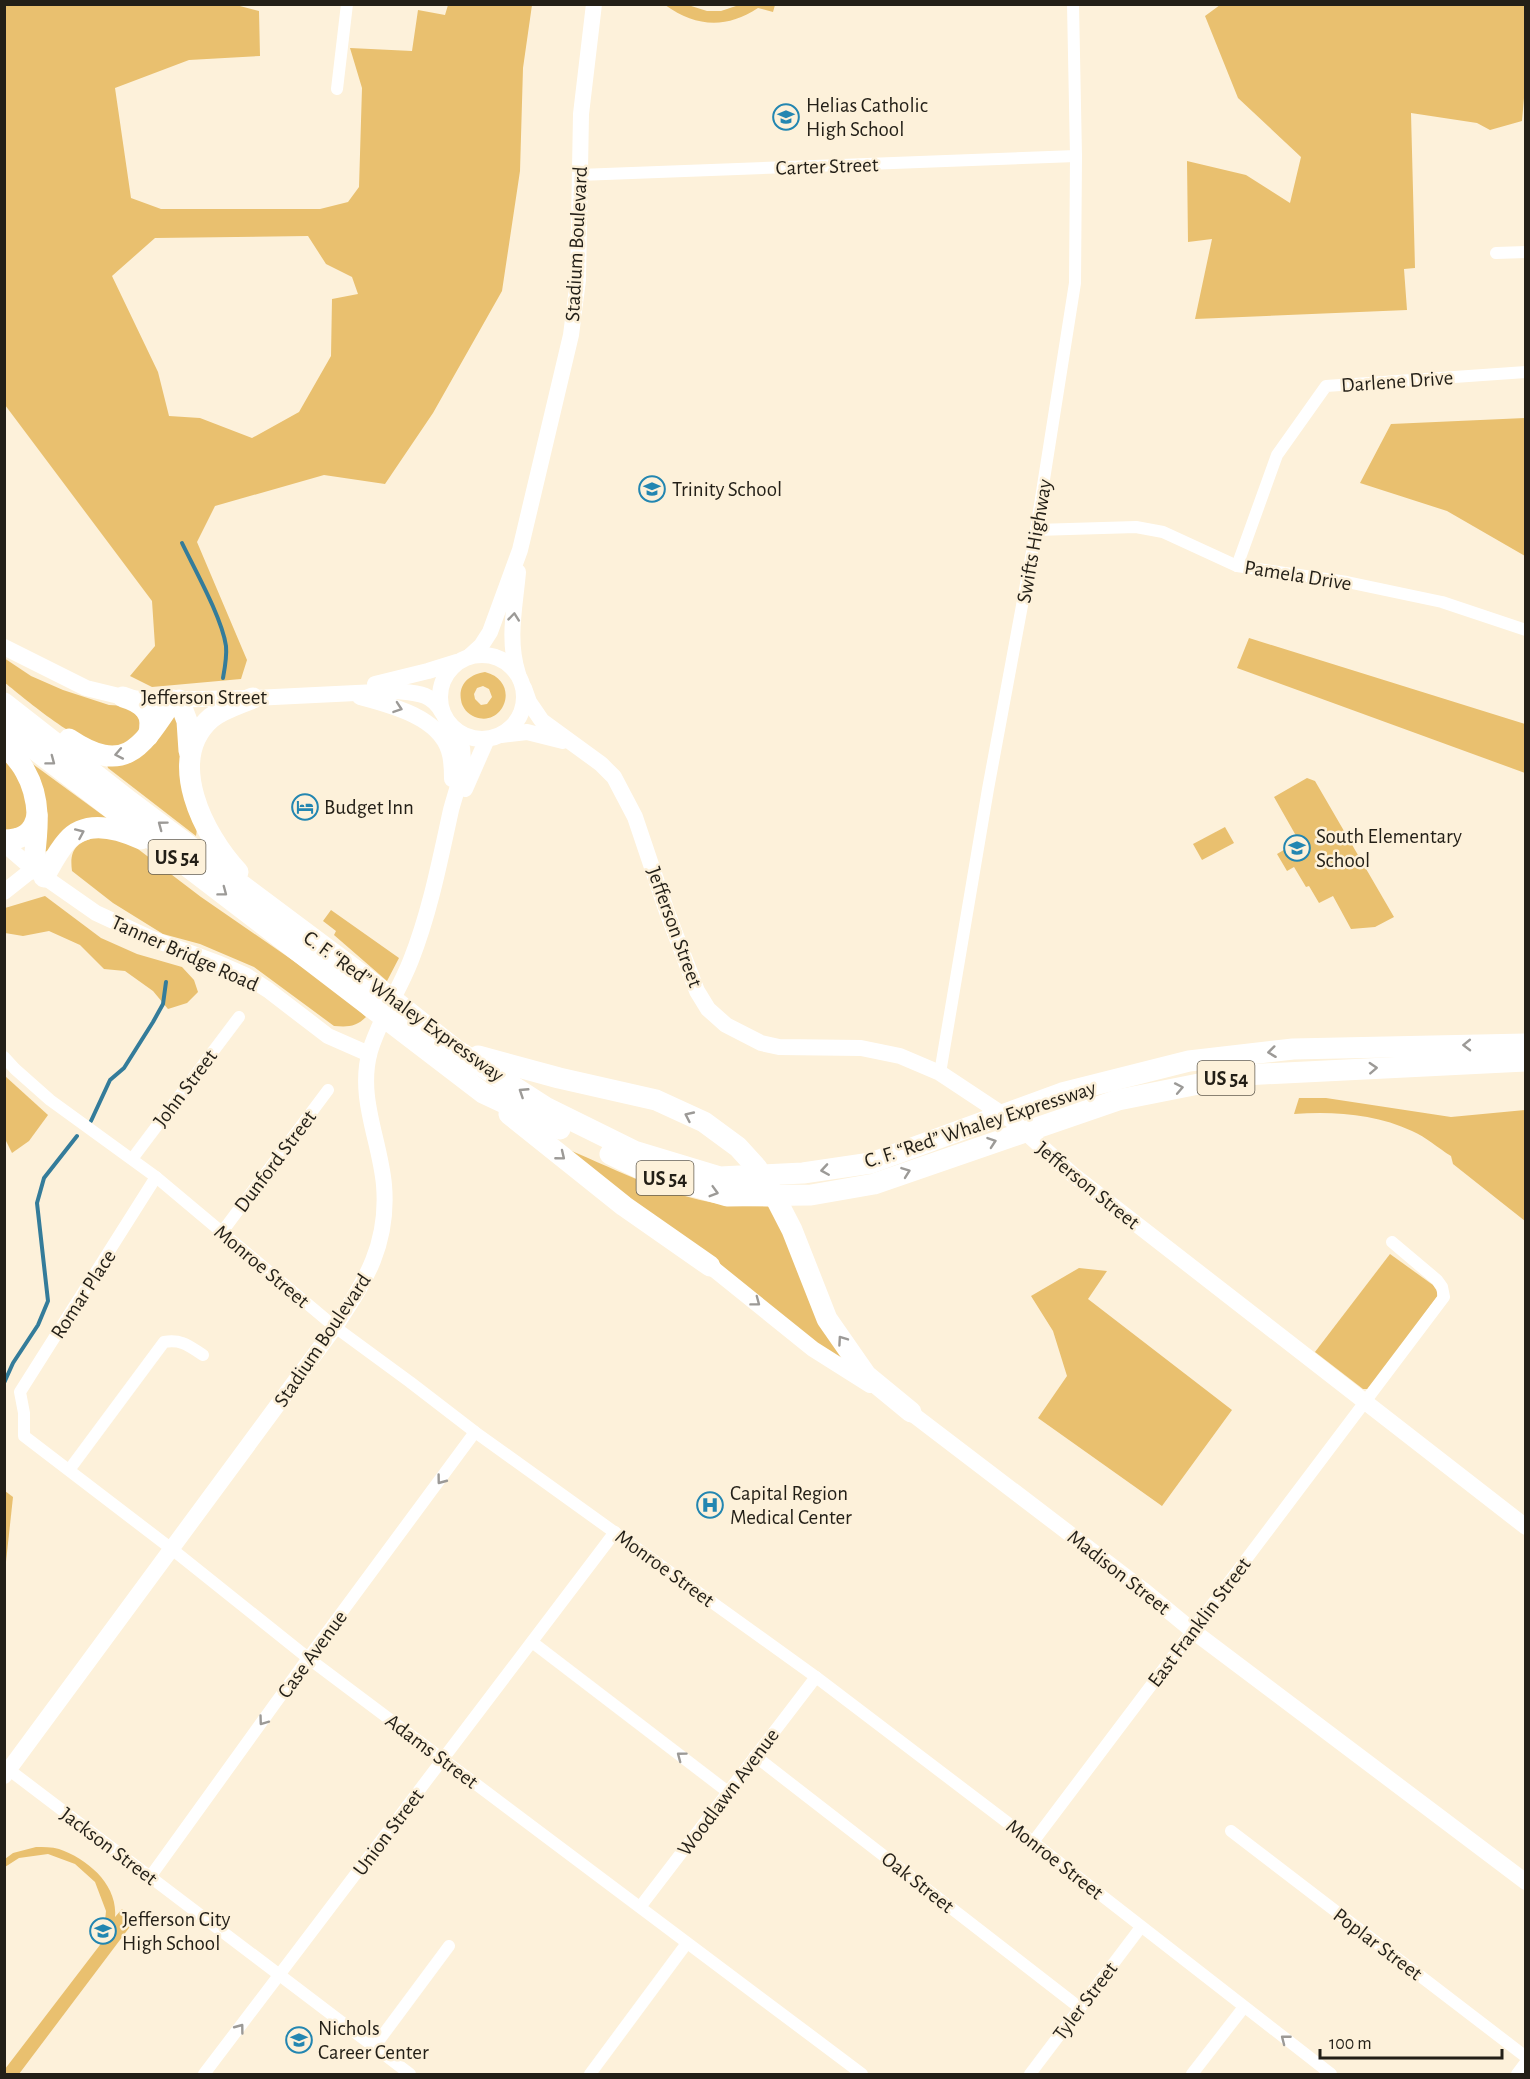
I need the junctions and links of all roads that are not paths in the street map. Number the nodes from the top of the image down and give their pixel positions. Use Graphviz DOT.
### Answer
graph roads {
  1 [pos="347,4"];
  2 [pos="594,4"];
  3 [pos="1073,4"];
  4 [pos="337,88"];
  5 [pos="1076,156"];
  6 [pos="579,175"];
  7 [pos="1526,252"];
  8 [pos="1496,254"];
  9 [pos="1526,372"];
  10 [pos="1036,530"];
  11 [pos="520,550"];
  12 [pos="1237,566"];
  13 [pos="1526,630"];
  14 [pos="4,647"];
  15 [pos="463,659"];
  16 [pos="521,681"];
  17 [pos="342,692"];
  18 [pos="123,697"];
  19 [pos="253,698"];
  20 [pos="176,700"];
  21 [pos="4,702"];
  22 [pos="446,718"];
  23 [pos="4,726"];
  24 [pos="148,736"];
  25 [pos="494,737"];
  26 [pos="4,744"];
  27 [pos="575,745"];
  28 [pos="190,755"];
  29 [pos="451,810"];
  30 [pos="38,811"];
  31 [pos="446,834"];
  32 [pos="4,842"];
  33 [pos="166,849"];
  34 [pos="39,873"];
  35 [pos="4,892"];
  36 [pos="276,911"];
  37 [pos="356,982"];
  38 [pos="239,1017"];
  39 [pos="425,1036"];
  40 [pos="1526,1044"];
  41 [pos="455,1049"];
  42 [pos="369,1054"];
  43 [pos="4,1057"];
  44 [pos="1526,1061"];
  45 [pos="940,1073"];
  46 [pos="328,1090"];
  47 [pos="483,1093"];
  48 [pos="132,1159"];
  49 [pos="156,1177"];
  50 [pos="222,1232"];
  51 [pos="1392,1242"];
  52 [pos="710,1266"];
  53 [pos="334,1328"];
  54 [pos="203,1355"];
  55 [pos="1363,1402"];
  56 [pos="911,1412"];
  57 [pos="24,1413"];
  58 [pos="476,1432"];
  59 [pos="69,1470"];
  60 [pos="1526,1527"];
  61 [pos="615,1532"];
  62 [pos="173,1550"];
  63 [pos="1193,1631"];
  64 [pos="532,1642"];
  65 [pos="308,1658"];
  66 [pos="816,1677"];
  67 [pos="755,1756"];
  68 [pos="443,1759"];
  69 [pos="6,1771"];
  70 [pos="728,1792"];
  71 [pos="1231,1831"];
  72 [pos="1033,1842"];
  73 [pos="150,1877"];
  74 [pos="1526,1882"];
  75 [pos="640,1907"];
  76 [pos="1142,1927"];
  77 [pos="687,1943"];
  78 [pos="449,1946"];
  79 [pos="280,1976"];
  80 [pos="1244,2007"];
  81 [pos="1080,2008"];
  82 [pos="374,2047"];
  83 [pos="1526,2057"];
  84 [pos="1526,2062"];
  85 [pos="204,2074"];
  86 [pos="410,2074"];
  87 [pos="590,2074"];
  88 [pos="862,2074"];
  89 [pos="1030,2074"];
  90 [pos="1192,2074"];
  91 [pos="1331,2074"];
  92 [pos="1517,2074"];
  1 -- 4 [label="street"];
  2 -- 6 [label="main road, Stadium Boulevard"];
  3 -- 5 [label="street, Swifts Highway"];
  5 -- 6 [label="street, Carter Street"];
  5 -- 10 [label="street, Swifts Highway"];
  6 -- 11 [label="main road, Stadium Boulevard"];
  7 -- 8 [label="street"];
  9 -- 12 [label="street, Darlene Drive"];
  10 -- 12 [label="street, Pamela Drive"];
  10 -- 45 [label="street, Swifts Highway"];
  11 -- 15 [label="main road"];
  16 -- 11 [label="main road, one-way"];
  12 -- 13 [label="street, Pamela Drive"];
  14 -- 18 [label="main road, Jefferson Street"];
  15 -- 16 [label="main road"];
  15 -- 17 [label="main road"];
  15 -- 22 [label="main road"];
  16 -- 25 [label="main road"];
  16 -- 27 [label="main road, Jefferson Street"];
  17 -- 19 [label="main road, Jefferson Street"];
  17 -- 22 [label="main road"];
  17 -- 29 [label="main road, one-way"];
  18 -- 20 [label="main road, Jefferson Street"];
  18 -- 24 [label="highway"];
  19 -- 20 [label="main road, Jefferson Street"];
  19 -- 28 [label="highway"];
  20 -- 24 [label="highway"];
  20 -- 28 [label="highway"];
  24 -- 21 [label="highway, one-way"];
  36 -- 21 [label="highway, C. F. “Red” Whaley Expressway / US 54, one-way"];
  22 -- 25 [label="main road"];
  22 -- 29 [label="main road"];
  23 -- 33 [label="highway, C. F. “Red” Whaley Expressway / US 54, one-way"];
  25 -- 27 [label="main road"];
  25 -- 31 [label="main road"];
  26 -- 30 [label="highway"];
  27 -- 45 [label="main road, Jefferson Street"];
  28 -- 36 [label="highway"];
  29 -- 31 [label="main road"];
  30 -- 32 [label="highway"];
  30 -- 34 [label="highway"];
  31 -- 42 [label="main road, Stadium Boulevard"];
  32 -- 34 [label="main road, Tanner Bridge Road"];
  34 -- 33 [label="highway, one-way"];
  33 -- 37 [label="highway, C. F. “Red” Whaley Expressway / US 54, one-way"];
  34 -- 35 [label="main road"];
  34 -- 42 [label="main road, Tanner Bridge Road"];
  36 -- 37 [label="highway, C. F. “Red” Whaley Expressway / US 54"];
  37 -- 39 [label="highway, C. F. “Red” Whaley Expressway / US 54"];
  38 -- 48 [label="street, John Street"];
  39 -- 41 [label="highway, C. F. “Red” Whaley Expressway / US 54"];
  39 -- 47 [label="highway, C. F. “Red” Whaley Expressway / US 54"];
  40 -- 41 [label="highway, C. F. “Red” Whaley Expressway / US 54, one-way"];
  56 -- 41 [label="highway, one-way"];
  42 -- 53 [label="main road, Stadium Boulevard"];
  43 -- 48 [label="street, Monroe Street"];
  47 -- 44 [label="highway, C. F. “Red” Whaley Expressway / US 54, one-way"];
  45 -- 55 [label="main road, Jefferson Street"];
  46 -- 50 [label="street, Dunford Street"];
  47 -- 52 [label="highway, one-way"];
  48 -- 49 [label="street, Monroe Street"];
  49 -- 50 [label="street, Monroe Street"];
  49 -- 57 [label="street, Romar Place"];
  50 -- 53 [label="street, Monroe Street"];
  51 -- 55 [label="street, East Franklin Street"];
  52 -- 56 [label="main road, Madison Street, one-way"];
  53 -- 58 [label="street, Monroe Street"];
  53 -- 62 [label="main road, Stadium Boulevard"];
  54 -- 59 [label="street"];
  55 -- 60 [label="main road, Jefferson Street"];
  55 -- 63 [label="street, East Franklin Street"];
  56 -- 63 [label="main road, Madison Street"];
  57 -- 59 [label="street, Adams Street"];
  58 -- 61 [label="street, Monroe Street"];
  58 -- 65 [label="street, Case Avenue, one-way"];
  59 -- 62 [label="street, Adams Street"];
  61 -- 64 [label="street, Union Street"];
  61 -- 66 [label="street, Monroe Street"];
  62 -- 65 [label="street, Adams Street"];
  62 -- 69 [label="main road, Stadium Boulevard"];
  63 -- 72 [label="street, East Franklin Street"];
  63 -- 74 [label="main road, Madison Street"];
  64 -- 68 [label="street, Union Street"];
  70 -- 64 [label="street, one-way"];
  65 -- 68 [label="street, Adams Street"];
  65 -- 73 [label="street, Case Avenue, one-way"];
  66 -- 67 [label="street, Woodlawn Avenue"];
  66 -- 72 [label="street, Monroe Street"];
  67 -- 70 [label="street, Woodlawn Avenue"];
  67 -- 81 [label="street, Oak Street"];
  68 -- 75 [label="street, Adams Street"];
  68 -- 79 [label="street, Union Street"];
  69 -- 73 [label="street, Jackson Street"];
  70 -- 75 [label="street, Woodlawn Avenue"];
  71 -- 83 [label="street, Poplar Street"];
  72 -- 76 [label="street, Monroe Street"];
  73 -- 79 [label="street, Jackson Street"];
  75 -- 77 [label="street, Adams Street"];
  76 -- 80 [label="street, Monroe Street"];
  76 -- 81 [label="street, Tyler Street"];
  77 -- 87 [label="street"];
  77 -- 88 [label="street, Adams Street"];
  78 -- 82 [label="street"];
  79 -- 82 [label="street, Jackson Street"];
  85 -- 79 [label="street, Union Street, one-way"];
  80 -- 90 [label="street"];
  91 -- 80 [label="street, Monroe Street, one-way"];
  81 -- 89 [label="street, Tyler Street"];
  82 -- 86 [label="street, Jackson Street"];
  84 -- 92 [label="street"];
}
